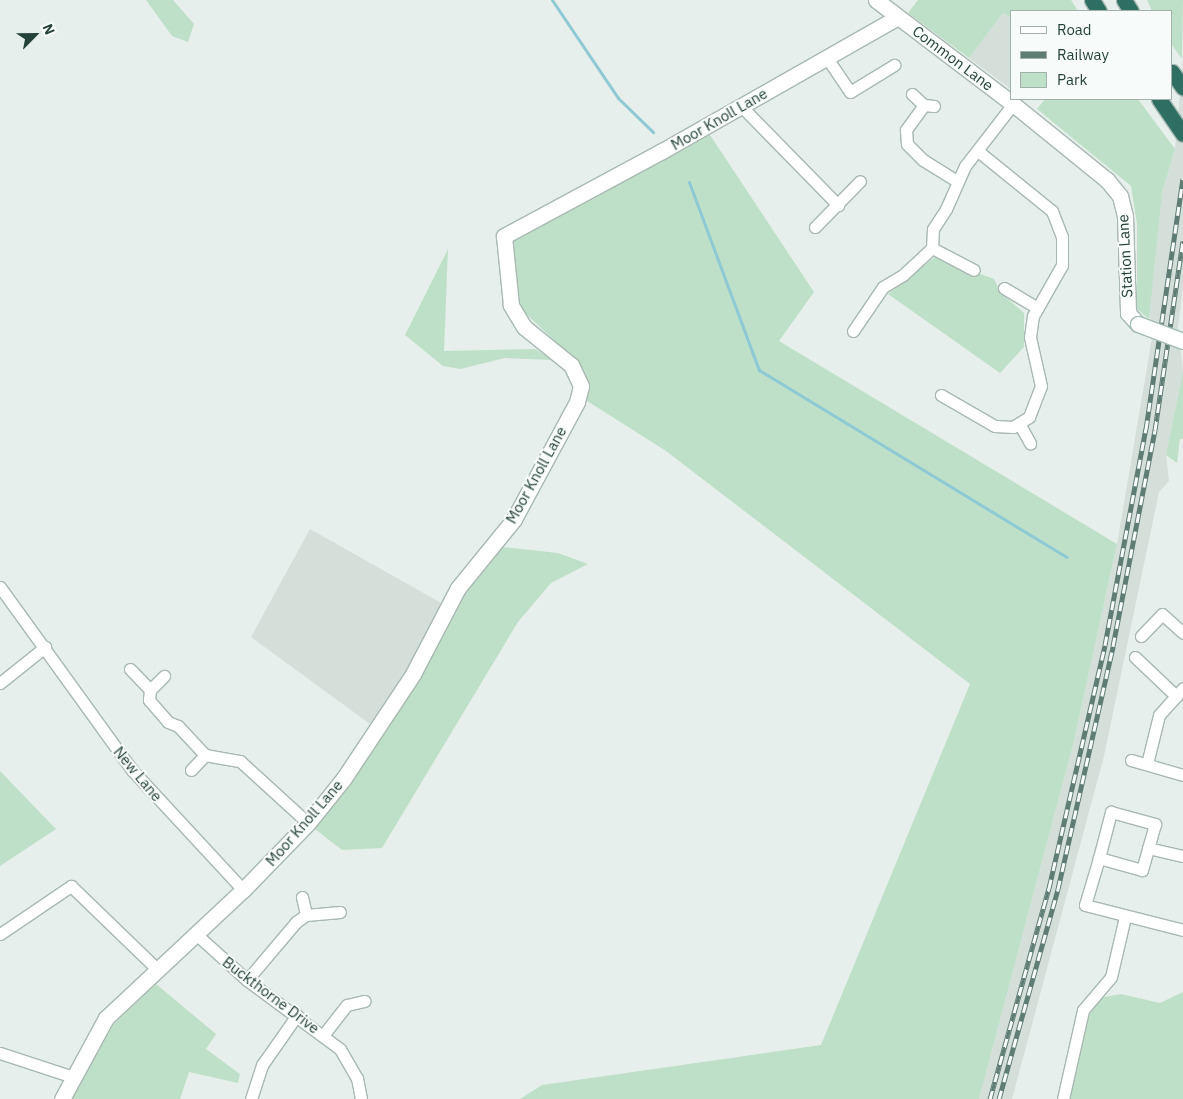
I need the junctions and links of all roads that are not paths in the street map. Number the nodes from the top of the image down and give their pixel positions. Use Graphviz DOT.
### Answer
graph roads {
  1 [pos="876,0"];
  2 [pos="898,17"];
  3 [pos="827,58"];
  4 [pos="894,65"];
  5 [pos="1173,73"];
  6 [pos="1183,88"];
  7 [pos="912,94"];
  8 [pos="1159,100"];
  9 [pos="1013,104"];
  10 [pos="741,106"];
  11 [pos="1183,134"];
  12 [pos="978,151"];
  13 [pos="860,181"];
  14 [pos="957,181"];
  15 [pos="1120,196"];
  16 [pos="838,205"];
  17 [pos="815,227"];
  18 [pos="932,248"];
  19 [pos="974,270"];
  20 [pos="1004,288"];
  21 [pos="1037,308"];
  22 [pos="853,331"];
  23 [pos="1183,341"];
  24 [pos="941,395"];
  25 [pos="1020,425"];
  26 [pos="1030,442"];
  27 [pos="0,587"];
  28 [pos="1183,633"];
  29 [pos="1141,636"];
  30 [pos="45,647"];
  31 [pos="1135,656"];
  32 [pos="130,668"];
  33 [pos="164,676"];
  34 [pos="0,683"];
  35 [pos="150,690"];
  36 [pos="1179,692"];
  37 [pos="205,755"];
  38 [pos="1131,760"];
  39 [pos="1147,764"];
  40 [pos="191,770"];
  41 [pos="1183,775"];
  42 [pos="308,823"];
  43 [pos="1148,848"];
  44 [pos="1183,856"];
  45 [pos="1099,858"];
  46 [pos="243,890"];
  47 [pos="302,897"];
  48 [pos="340,912"];
  49 [pos="306,915"];
  50 [pos="1125,917"];
  51 [pos="1183,930"];
  52 [pos="197,935"];
  53 [pos="1,939"];
  54 [pos="158,970"];
  55 [pos="248,980"];
  56 [pos="365,1001"];
  57 [pos="296,1015"];
  58 [pos="324,1034"];
  59 [pos="0,1052"];
  60 [pos="73,1077"];
  61 [pos="62,1099"];
  62 [pos="251,1099"];
  63 [pos="361,1099"];
  64 [pos="1063,1099"];
  1 -- 2 [label="street, Common Lane"];
  2 -- 3 [label="street, Moor Knoll Lane"];
  2 -- 9 [label="street, Common Lane"];
  3 -- 4 [label="street"];
  3 -- 10 [label="street, Moor Knoll Lane"];
  5 -- 6 [label="highway"];
  7 -- 14 [label="street"];
  8 -- 11 [label="highway"];
  9 -- 12 [label="street"];
  9 -- 15 [label="street, Common Lane"];
  10 -- 16 [label="street"];
  10 -- 42 [label="street, Moor Knoll Lane"];
  12 -- 14 [label="street"];
  12 -- 21 [label="street"];
  13 -- 16 [label="street"];
  14 -- 18 [label="street"];
  15 -- 23 [label="street, Station Lane, bridge"];
  16 -- 17 [label="street"];
  18 -- 19 [label="street"];
  18 -- 22 [label="street"];
  20 -- 21 [label="street"];
  21 -- 25 [label="street"];
  24 -- 25 [label="street"];
  25 -- 26 [label="street"];
  27 -- 30 [label="street, New Lane"];
  28 -- 29 [label="street"];
  30 -- 34 [label="street"];
  30 -- 46 [label="street, New Lane"];
  31 -- 36 [label="street"];
  32 -- 35 [label="street"];
  33 -- 35 [label="street"];
  35 -- 37 [label="street"];
  36 -- 39 [label="street"];
  37 -- 40 [label="street"];
  37 -- 42 [label="street"];
  38 -- 39 [label="street"];
  39 -- 41 [label="street"];
  42 -- 46 [label="street, Moor Knoll Lane"];
  43 -- 44 [label="street"];
  43 -- 45 [label="street"];
  43 -- 45 [label="street"];
  45 -- 50 [label="street"];
  46 -- 52 [label="street, Moor Knoll Lane"];
  47 -- 49 [label="street"];
  48 -- 49 [label="street"];
  49 -- 55 [label="street"];
  50 -- 51 [label="street"];
  50 -- 64 [label="street"];
  52 -- 54 [label="street, Moor Knoll Lane"];
  52 -- 55 [label="street, Buckthorne Drive"];
  53 -- 54 [label="street"];
  54 -- 60 [label="street, Moor Knoll Lane"];
  55 -- 57 [label="street, Buckthorne Drive"];
  56 -- 58 [label="street, Buckthorne Drive"];
  57 -- 58 [label="street, Buckthorne Drive"];
  57 -- 62 [label="street"];
  58 -- 63 [label="street, Buckthorne Drive"];
  59 -- 60 [label="street"];
  60 -- 61 [label="street, Moor Knoll Lane"];
}
